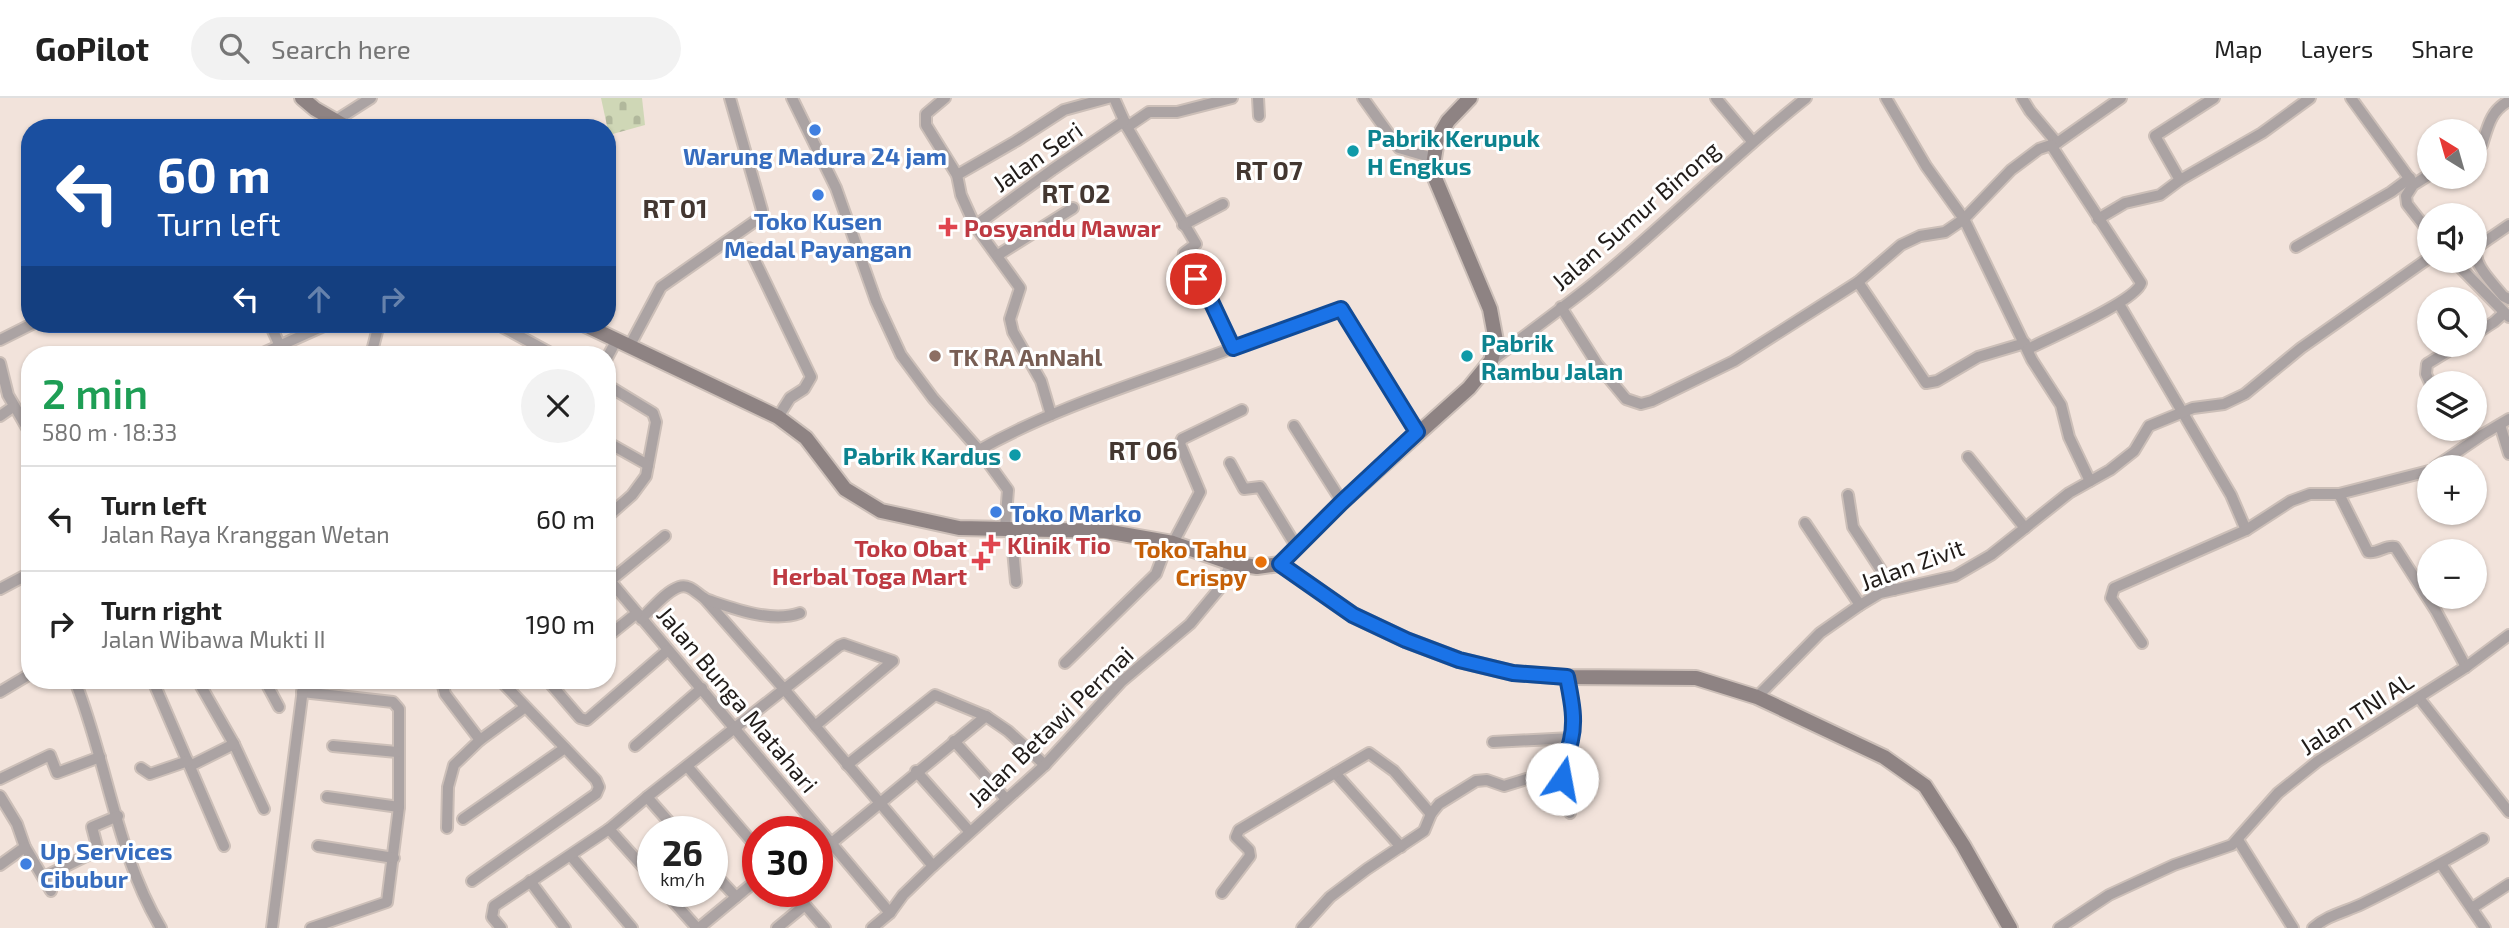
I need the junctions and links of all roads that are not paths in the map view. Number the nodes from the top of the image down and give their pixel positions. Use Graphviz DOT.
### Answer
graph roads {
  1 [pos="302,98"];
  2 [pos="371,98"];
  3 [pos="730,98"];
  4 [pos="792,98"];
  5 [pos="945,98"];
  6 [pos="1108,98"];
  7 [pos="1114,98"];
  8 [pos="1232,98"];
  9 [pos="1258,98"];
  10 [pos="1363,98"];
  11 [pos="1470,98"];
  12 [pos="1716,98"];
  13 [pos="1806,98"];
  14 [pos="1886,98"];
  15 [pos="2022,98"];
  16 [pos="2121,98"];
  17 [pos="2214,98"];
  18 [pos="2311,98"];
  19 [pos="2351,98"];
  20 [pos="2509,101"];
  21 [pos="1198,102"];
  22 [pos="1259,116"];
  23 [pos="330,119"];
  24 [pos="346,119"];
  25 [pos="1126,124"];
  26 [pos="2487,128"];
  27 [pos="1752,141"];
  28 [pos="2054,144"];
  29 [pos="1433,158"];
  30 [pos="957,175"];
  31 [pos="2417,179"];
  32 [pos="2180,180"];
  33 [pos="2412,181"];
  34 [pos="1223,204"];
  35 [pos="1073,208"];
  36 [pos="2417,217"];
  37 [pos="1965,219"];
  38 [pos="2098,219"];
  39 [pos="1183,225"];
  40 [pos="2509,225"];
  41 [pos="975,226"];
  42 [pos="2296,247"];
  43 [pos="749,248"];
  44 [pos="999,255"];
  45 [pos="2417,266"];
  46 [pos="2466,273"];
  47 [pos="1858,282"];
  48 [pos="2509,299"];
  49 [pos="2119,304"];
  50 [pos="1561,307"];
  51 [pos="2506,315"];
  52 [pos="2487,327"];
  53 [pos="21,330"];
  54 [pos="313,333"];
  55 [pos="514,333"];
  56 [pos="601,333"];
  57 [pos="0,340"];
  58 [pos="622,344"];
  59 [pos="291,346"];
  60 [pos="537,346"];
  61 [pos="2026,346"];
  62 [pos="1233,348"];
  63 [pos="616,350"];
  64 [pos="2438,357"];
  65 [pos="1491,361"];
  66 [pos="0,363"];
  67 [pos="2426,371"];
  68 [pos="616,390"];
  69 [pos="13,407"];
  70 [pos="1242,410"];
  71 [pos="2183,413"];
  72 [pos="1051,415"];
  73 [pos="0,416"];
  74 [pos="778,417"];
  75 [pos="21,419"];
  76 [pos="2504,422"];
  77 [pos="1294,426"];
  78 [pos="1417,432"];
  79 [pos="616,447"];
  80 [pos="979,450"];
  81 [pos="2509,454"];
  82 [pos="2453,455"];
  83 [pos="1968,457"];
  84 [pos="1230,463"];
  85 [pos="648,465"];
  86 [pos="2417,474"];
  87 [pos="2090,481"];
  88 [pos="2339,494"];
  89 [pos="1848,495"];
  90 [pos="1342,502"];
  91 [pos="618,507"];
  92 [pos="1805,523"];
  93 [pos="1008,528"];
  94 [pos="2025,528"];
  95 [pos="2246,530"];
  96 [pos="665,536"];
  97 [pos="1170,543"];
  98 [pos="1296,546"];
  99 [pos="1231,563"];
  100 [pos="1280,564"];
  101 [pos="616,574"];
  102 [pos="21,578"];
  103 [pos="1016,582"];
  104 [pos="616,588"];
  105 [pos="0,589"];
  106 [pos="1894,590"];
  107 [pos="704,598"];
  108 [pos="1860,605"];
  109 [pos="800,613"];
  110 [pos="639,616"];
  111 [pos="616,631"];
  112 [pos="2509,635"];
  113 [pos="2142,643"];
  114 [pos="668,650"];
  115 [pos="1065,663"];
  116 [pos="2466,667"];
  117 [pos="1567,677"];
  118 [pos="21,679"];
  119 [pos="702,688"];
  120 [pos="78,689"];
  121 [pos="157,689"];
  122 [pos="203,689"];
  123 [pos="269,689"];
  124 [pos="303,689"];
  125 [pos="320,689"];
  126 [pos="443,689"];
  127 [pos="508,689"];
  128 [pos="557,689"];
  129 [pos="784,689"];
  130 [pos="0,692"];
  131 [pos="1757,697"];
  132 [pos="2419,698"];
  133 [pos="279,707"];
  134 [pos="524,708"];
  135 [pos="986,716"];
  136 [pos="816,726"];
  137 [pos="735,729"];
  138 [pos="1572,738"];
  139 [pos="480,740"];
  140 [pos="954,741"];
  141 [pos="1493,742"];
  142 [pos="234,744"];
  143 [pos="333,746"];
  144 [pos="635,746"];
  145 [pos="565,748"];
  146 [pos="397,752"];
  147 [pos="100,757"];
  148 [pos="189,763"];
  149 [pos="847,765"];
  150 [pos="1045,765"];
  151 [pos="687,766"];
  152 [pos="141,768"];
  153 [pos="1562,768"];
  154 [pos="916,771"];
  155 [pos="1335,773"];
  156 [pos="0,779"];
  157 [pos="0,796"];
  158 [pos="327,797"];
  159 [pos="647,797"];
  160 [pos="1006,799"];
  161 [pos="878,803"];
  162 [pos="399,807"];
  163 [pos="264,808"];
  164 [pos="1570,813"];
  165 [pos="2509,813"];
  166 [pos="1431,814"];
  167 [pos="118,816"];
  168 [pos="664,816"];
  169 [pos="810,816"];
  170 [pos="463,819"];
  171 [pos="447,828"];
  172 [pos="609,829"];
  173 [pos="742,830"];
  174 [pos="970,832"];
  175 [pos="2483,839"];
  176 [pos="2238,840"];
  177 [pos="833,841"];
  178 [pos="833,843"];
  179 [pos="224,846"];
  180 [pos="318,846"];
  181 [pos="25,847"];
  182 [pos="1401,847"];
  183 [pos="570,856"];
  184 [pos="394,858"];
  185 [pos="637,860"];
  186 [pos="2441,864"];
  187 [pos="0,865"];
  188 [pos="933,866"];
  189 [pos="44,877"];
  190 [pos="472,881"];
  191 [pos="530,881"];
  192 [pos="2509,884"];
  193 [pos="728,888"];
  194 [pos="51,891"];
  195 [pos="742,892"];
  196 [pos="1222,893"];
  197 [pos="736,897"];
  198 [pos="679,907"];
  199 [pos="803,907"];
  200 [pos="807,907"];
  201 [pos="2472,908"];
  202 [pos="890,913"];
  203 [pos="160,928"];
  204 [pos="272,928"];
  205 [pos="311,928"];
  206 [pos="501,928"];
  207 [pos="565,928"];
  208 [pos="632,928"];
  209 [pos="698,928"];
  210 [pos="777,928"];
  211 [pos="825,928"];
  212 [pos="872,928"];
  213 [pos="1302,928"];
  214 [pos="2010,928"];
  215 [pos="2059,928"];
  216 [pos="2293,928"];
  217 [pos="2314,928"];
  218 [pos="2485,928"];
  1 -- 23 [label="main road"];
  2 -- 24 [label="street"];
  3 -- 58 [label="street"];
  4 -- 80 [label="street"];
  5 -- 30 [label="street, Jalan Seri"];
  6 -- 30 [label="street, Jalan Seri"];
  7 -- 25 [label="street"];
  8 -- 21 [label="street, Jalan Seri"];
  9 -- 22 [label="street"];
  10 -- 29 [label="street"];
  11 -- 29 [label="main road"];
  12 -- 27 [label="street"];
  13 -- 27 [label="street, Jalan Sumur Binong"];
  14 -- 37 [label="street"];
  15 -- 28 [label="street"];
  16 -- 28 [label="street"];
  17 -- 32 [label="street"];
  18 -- 32 [label="street"];
  19 -- 33 [label="street"];
  20 -- 26 [label="street"];
  21 -- 25 [label="street, Jalan Seri"];
  25 -- 39 [label="street"];
  25 -- 41 [label="street, Jalan Seri"];
  27 -- 50 [label="street, Jalan Sumur Binong"];
  28 -- 37 [label="street"];
  28 -- 38 [label="street"];
  29 -- 65 [label="main road"];
  30 -- 41 [label="street, Jalan Seri"];
  31 -- 33 [label="street"];
  32 -- 38 [label="street"];
  33 -- 36 [label="street"];
  33 -- 42 [label="street"];
  34 -- 39 [label="street"];
  35 -- 44 [label="street"];
  37 -- 47 [label="street"];
  37 -- 61 [label="street"];
  38 -- 49 [label="street"];
  39 -- 62 [label="street"];
  40 -- 48 [label="street"];
  41 -- 44 [label="street, Jalan Seri"];
  43 -- 74 [label="street"];
  44 -- 72 [label="street, Jalan Seri"];
  45 -- 71 [label="street, Jalan Zivit"];
  46 -- 51 [label="street"];
  47 -- 50 [label="street"];
  47 -- 61 [label="street"];
  49 -- 61 [label="street"];
  49 -- 71 [label="street"];
  50 -- 65 [label="street, Jalan Sumur Binong"];
  51 -- 52 [label="street"];
  53 -- 57 [label="street"];
  54 -- 59 [label="street"];
  55 -- 60 [label="street"];
  56 -- 58 [label="main road"];
  58 -- 63 [label="street"];
  58 -- 74 [label="main road"];
  61 -- 87 [label="street"];
  62 -- 72 [label="street"];
  62 -- 78 [label="street"];
  64 -- 67 [label="street"];
  65 -- 78 [label="main road"];
  66 -- 69 [label="street"];
  68 -- 85 [label="street"];
  69 -- 73 [label="street"];
  69 -- 75 [label="street"];
  70 -- 97 [label="street"];
  71 -- 87 [label="street, Jalan Zivit"];
  71 -- 95 [label="street"];
  72 -- 80 [label="street"];
  74 -- 93 [label="main road"];
  76 -- 81 [label="street"];
  76 -- 82 [label="street"];
  77 -- 90 [label="street"];
  78 -- 90 [label="main road"];
  79 -- 85 [label="street"];
  80 -- 93 [label="street"];
  83 -- 94 [label="street"];
  84 -- 98 [label="street"];
  85 -- 91 [label="street"];
  86 -- 88 [label="street"];
  87 -- 94 [label="street, Jalan Zivit"];
  88 -- 95 [label="street"];
  88 -- 116 [label="street"];
  89 -- 106 [label="street"];
  90 -- 98 [label="main road"];
  92 -- 108 [label="street"];
  93 -- 97 [label="main road"];
  93 -- 103 [label="street"];
  94 -- 106 [label="street, Jalan Zivit"];
  95 -- 113 [label="street"];
  96 -- 101 [label="street"];
  97 -- 99 [label="main road"];
  97 -- 115 [label="street"];
  98 -- 100 [label="main road"];
  99 -- 100 [label="main road"];
  99 -- 150 [label="street, Jalan Betawi Permai"];
  100 -- 117 [label="main road"];
  102 -- 105 [label="street"];
  104 -- 110 [label="street, Jalan Bunga Matahari"];
  106 -- 108 [label="street, Jalan Zivit"];
  107 -- 109 [label="street"];
  107 -- 110 [label="street"];
  107 -- 129 [label="street"];
  108 -- 131 [label="street, Jalan Zivit"];
  110 -- 111 [label="street"];
  110 -- 114 [label="street, Jalan Bunga Matahari"];
  112 -- 116 [label="street, Jalan TNI AL"];
  114 -- 119 [label="street, Jalan Bunga Matahari"];
  114 -- 128 [label="street"];
  116 -- 132 [label="street, Jalan TNI AL"];
  117 -- 131 [label="main road"];
  117 -- 138 [label="street"];
  118 -- 130 [label="street"];
  119 -- 137 [label="street, Jalan Bunga Matahari"];
  119 -- 144 [label="street"];
  120 -- 147 [label="street"];
  121 -- 148 [label="street"];
  122 -- 142 [label="street"];
  123 -- 133 [label="street"];
  124 -- 204 [label="street"];
  125 -- 146 [label="street"];
  126 -- 139 [label="street"];
  127 -- 134 [label="street"];
  129 -- 136 [label="street"];
  129 -- 136 [label="street"];
  129 -- 137 [label="street"];
  131 -- 214 [label="main road"];
  132 -- 165 [label="street"];
  132 -- 176 [label="street, Jalan TNI AL"];
  134 -- 139 [label="street"];
  134 -- 145 [label="street"];
  135 -- 140 [label="street"];
  135 -- 149 [label="street"];
  135 -- 150 [label="street"];
  136 -- 149 [label="street"];
  137 -- 151 [label="street"];
  137 -- 169 [label="street, Jalan Bunga Matahari"];
  138 -- 141 [label="street"];
  138 -- 153 [label="street"];
  139 -- 171 [label="street"];
  140 -- 154 [label="street"];
  140 -- 160 [label="street"];
  142 -- 148 [label="street"];
  142 -- 163 [label="street"];
  143 -- 146 [label="street"];
  145 -- 170 [label="street"];
  145 -- 190 [label="street"];
  146 -- 162 [label="street"];
  147 -- 156 [label="street"];
  147 -- 167 [label="street"];
  148 -- 152 [label="street"];
  148 -- 179 [label="street"];
  149 -- 161 [label="street"];
  150 -- 160 [label="street, Jalan Betawi Permai"];
  151 -- 159 [label="street"];
  151 -- 173 [label="street"];
  153 -- 164 [label="street"];
  153 -- 166 [label="street"];
  154 -- 161 [label="street"];
  154 -- 174 [label="street"];
  155 -- 166 [label="street"];
  155 -- 182 [label="street"];
  155 -- 196 [label="street"];
  157 -- 181 [label="street"];
  158 -- 162 [label="street"];
  159 -- 168 [label="street"];
  159 -- 172 [label="street"];
  160 -- 174 [label="street, Jalan Betawi Permai"];
  161 -- 177 [label="street"];
  161 -- 188 [label="street"];
  162 -- 184 [label="street"];
  166 -- 182 [label="street"];
  167 -- 189 [label="street"];
  167 -- 203 [label="street"];
  172 -- 183 [label="street"];
  172 -- 185 [label="street"];
  174 -- 188 [label="street, Jalan Betawi Permai"];
  175 -- 186 [label="street"];
  176 -- 215 [label="street"];
  176 -- 216 [label="street"];
  178 -- 202 [label="street, Jalan Bunga Matahari"];
  180 -- 184 [label="street"];
  181 -- 187 [label="street"];
  181 -- 189 [label="street"];
  182 -- 213 [label="street"];
  183 -- 191 [label="street"];
  183 -- 208 [label="street"];
  184 -- 205 [label="street"];
  186 -- 201 [label="street"];
  186 -- 217 [label="street"];
  188 -- 202 [label="street, Jalan Betawi Permai"];
  189 -- 194 [label="street"];
  191 -- 206 [label="street"];
  191 -- 207 [label="street"];
  192 -- 201 [label="street"];
  193 -- 197 [label="street"];
  195 -- 197 [label="street"];
  197 -- 209 [label="street"];
  198 -- 209 [label="street"];
  199 -- 210 [label="street"];
  200 -- 211 [label="street"];
  201 -- 218 [label="street"];
  202 -- 212 [label="street, Jalan Betawi Permai"];
}
